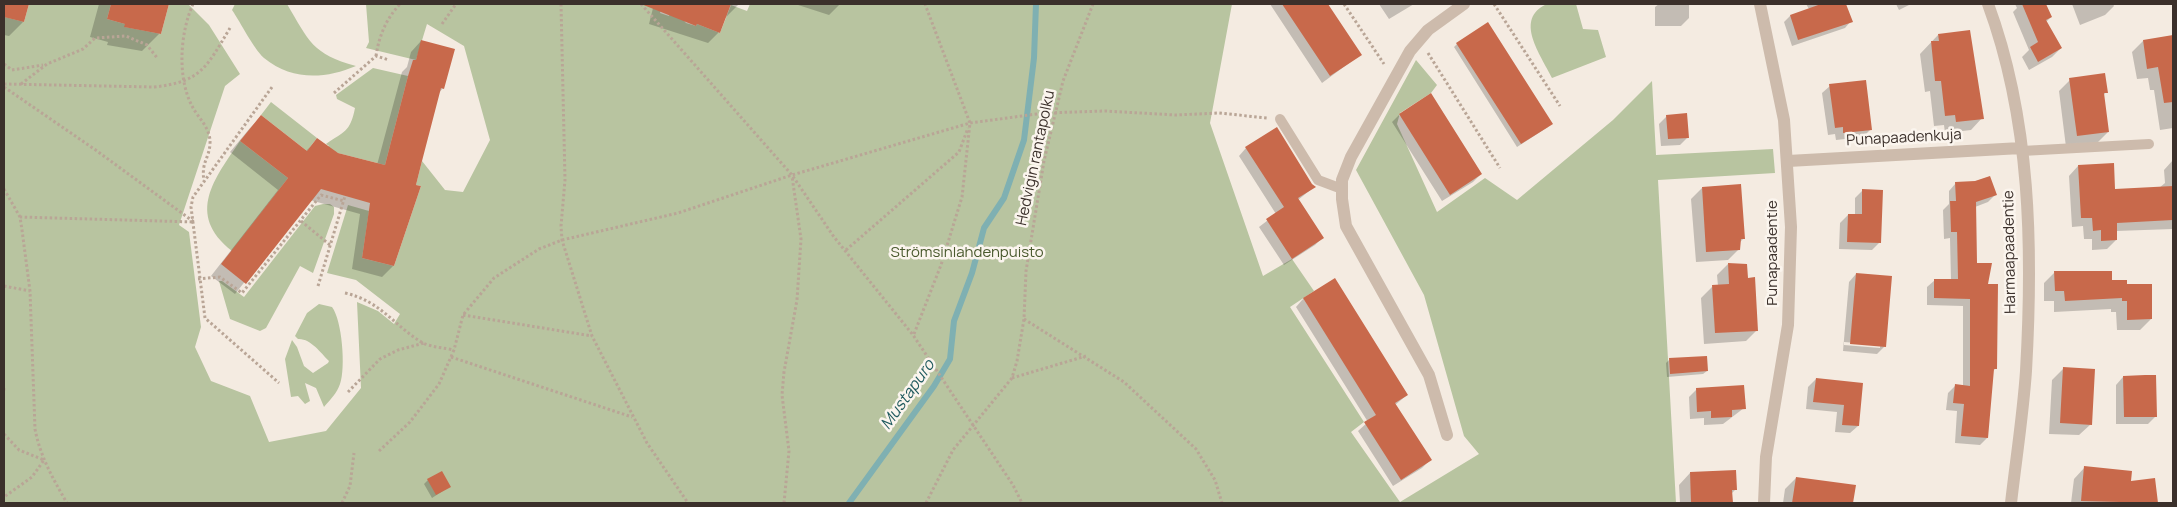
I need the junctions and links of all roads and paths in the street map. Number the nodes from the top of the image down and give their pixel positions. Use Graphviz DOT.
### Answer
graph roads {
  1 [pos="193,4"];
  2 [pos="400,4"];
  3 [pos="456,4"];
  4 [pos="561,4"];
  5 [pos="641,4"];
  6 [pos="925,4"];
  7 [pos="1093,4"];
  8 [pos="1344,4"];
  9 [pos="1464,4"];
  10 [pos="1494,4"];
  11 [pos="1760,4"];
  12 [pos="1988,4"];
  13 [pos="442,24"];
  14 [pos="230,28"];
  15 [pos="1420,40"];
  16 [pos="376,56"];
  17 [pos="158,58"];
  18 [pos="389,60"];
  19 [pos="4,64"];
  20 [pos="47,64"];
  21 [pos="1394,79"];
  22 [pos="184,81"];
  23 [pos="22,84"];
  24 [pos="4,86"];
  25 [pos="272,87"];
  26 [pos="334,93"];
  27 [pos="1560,106"];
  28 [pos="1056,112"];
  29 [pos="1280,119"];
  30 [pos="970,123"];
  31 [pos="2149,144"];
  32 [pos="2021,150"];
  33 [pos="1788,161"];
  34 [pos="1500,168"];
  35 [pos="792,175"];
  36 [pos="204,181"];
  37 [pos="4,189"];
  38 [pos="1342,189"];
  39 [pos="345,196"];
  40 [pos="344,201"];
  41 [pos="20,218"];
  42 [pos="300,221"];
  43 [pos="194,222"];
  44 [pos="562,240"];
  45 [pos="330,245"];
  46 [pos="846,250"];
  47 [pos="198,278"];
  48 [pos="4,286"];
  49 [pos="318,286"];
  50 [pos="30,291"];
  51 [pos="345,293"];
  52 [pos="463,315"];
  53 [pos="1024,319"];
  54 [pos="913,335"];
  55 [pos="592,336"];
  56 [pos="424,343"];
  57 [pos="454,350"];
  58 [pos="1086,356"];
  59 [pos="451,357"];
  60 [pos="1012,378"];
  61 [pos="279,383"];
  62 [pos="348,392"];
  63 [pos="633,418"];
  64 [pos="973,424"];
  65 [pos="4,434"];
  66 [pos="1447,434"];
  67 [pos="379,451"];
  68 [pos="354,453"];
  69 [pos="44,460"];
  70 [pos="4,497"];
  71 [pos="67,503"];
  72 [pos="342,503"];
  73 [pos="688,503"];
  74 [pos="784,503"];
  75 [pos="926,503"];
  76 [pos="1022,503"];
  77 [pos="1222,503"];
  78 [pos="1764,503"];
  79 [pos="2012,503"];
  1 -- 22 [label="path"];
  2 -- 16 [label="path"];
  3 -- 13 [label="path"];
  4 -- 44 [label="path"];
  5 -- 35 [label="path"];
  6 -- 30 [label="path"];
  7 -- 28 [label="path, Hedvigin rantapolku"];
  8 -- 21 [label="path"];
  9 -- 15 [label="street"];
  10 -- 27 [label="path"];
  11 -- 33 [label="street, Punapaadentie"];
  12 -- 32 [label="street, Harmaapaadentie"];
  14 -- 22 [label="path"];
  15 -- 21 [label="street"];
  15 -- 34 [label="path"];
  16 -- 18 [label="path"];
  16 -- 26 [label="path"];
  17 -- 20 [label="path"];
  19 -- 20 [label="path"];
  20 -- 23 [label="path"];
  21 -- 38 [label="street"];
  22 -- 23 [label="path"];
  22 -- 36 [label="path"];
  23 -- 24 [label="path"];
  24 -- 43 [label="path"];
  25 -- 36 [label="path"];
  28 -- 29 [label="path"];
  28 -- 30 [label="path"];
  28 -- 53 [label="path, Hedvigin rantapolku"];
  29 -- 38 [label="lane"];
  30 -- 35 [label="path"];
  30 -- 46 [label="path"];
  30 -- 54 [label="path"];
  31 -- 32 [label="lane"];
  32 -- 33 [label="street, Punapaadenkuja"];
  32 -- 79 [label="street, Harmaapaadentie"];
  33 -- 78 [label="street, Punapaadentie"];
  35 -- 44 [label="path"];
  35 -- 46 [label="path"];
  35 -- 74 [label="path"];
  36 -- 43 [label="path"];
  37 -- 41 [label="path"];
  38 -- 66 [label="street"];
  39 -- 40 [label="path"];
  40 -- 42 [label="path"];
  40 -- 45 [label="path"];
  41 -- 43 [label="path"];
  41 -- 50 [label="path"];
  42 -- 45 [label="path"];
  42 -- 47 [label="path"];
  43 -- 47 [label="path"];
  44 -- 52 [label="path"];
  44 -- 55 [label="path"];
  45 -- 49 [label="path"];
  46 -- 54 [label="path"];
  47 -- 61 [label="path"];
  48 -- 50 [label="path"];
  50 -- 69 [label="path"];
  51 -- 56 [label="path"];
  52 -- 55 [label="path"];
  52 -- 57 [label="path"];
  53 -- 58 [label="path"];
  53 -- 60 [label="path, Hedvigin rantapolku"];
  54 -- 64 [label="path"];
  55 -- 63 [label="path"];
  56 -- 57 [label="path"];
  56 -- 62 [label="path"];
  57 -- 59 [label="path"];
  58 -- 60 [label="path"];
  58 -- 77 [label="path"];
  59 -- 63 [label="path"];
  59 -- 67 [label="path"];
  60 -- 64 [label="path, Hedvigin rantapolku"];
  63 -- 73 [label="path"];
  64 -- 75 [label="path, Hedvigin rantapolku"];
  64 -- 76 [label="path"];
  65 -- 69 [label="path"];
  68 -- 72 [label="path"];
  69 -- 70 [label="path"];
  69 -- 71 [label="path"];
}
